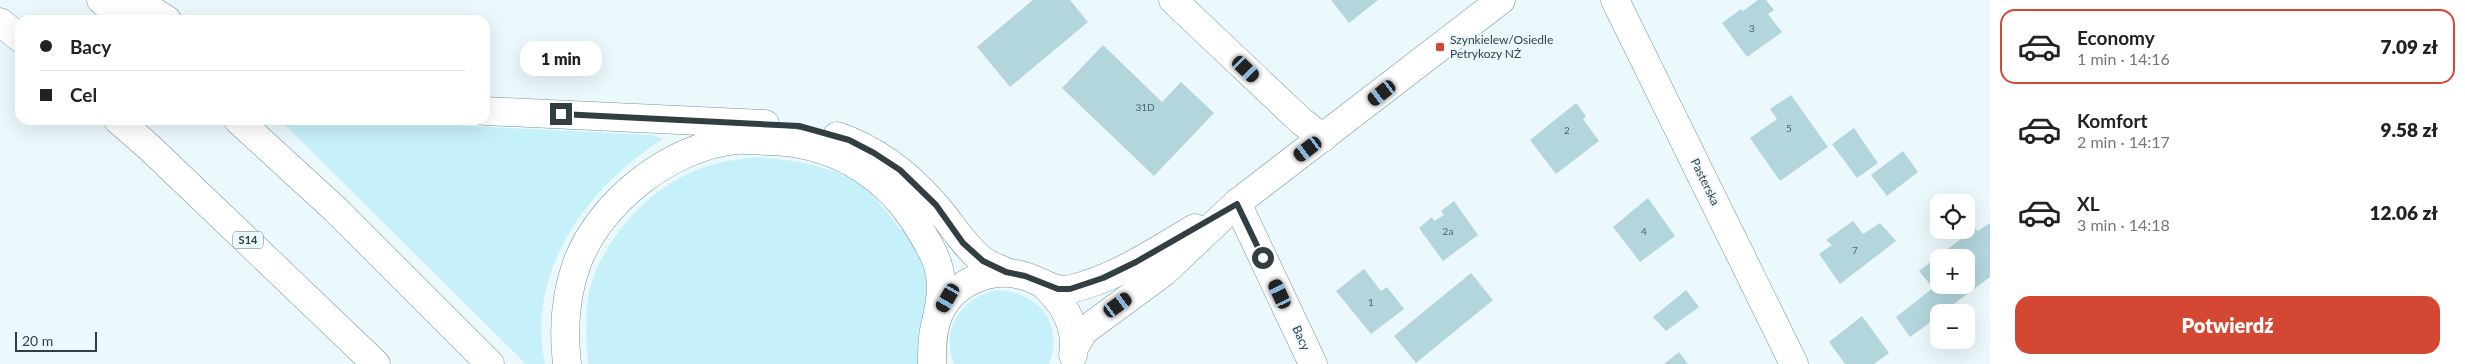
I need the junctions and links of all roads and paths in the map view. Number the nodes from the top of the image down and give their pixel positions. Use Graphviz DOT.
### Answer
graph roads {
  1 [pos="100,0"];
  2 [pos="136,0"];
  3 [pos="1173,0"];
  4 [pos="1501,0"];
  5 [pos="1615,0"];
  6 [pos="118,15"];
  7 [pos="159,15"];
  8 [pos="0,22"];
  9 [pos="15,34"];
  10 [pos="490,111"];
  11 [pos="124,125"];
  12 [pos="243,125"];
  13 [pos="1323,138"];
  14 [pos="1237,204"];
  15 [pos="1006,272"];
  16 [pos="1043,284"];
  17 [pos="937,317"];
  18 [pos="1072,356"];
  19 [pos="933,360"];
  20 [pos="376,364"];
  21 [pos="490,364"];
  22 [pos="567,364"];
  23 [pos="1313,364"];
  24 [pos="1794,364"];
  1 -- 6 [label="main road"];
  2 -- 7 [label="main road"];
  3 -- 13 [label="main road"];
  4 -- 13 [label="main road"];
  5 -- 24 [label="main road, Pasterska"];
  8 -- 9 [label="main road"];
  10 -- 15 [label="main road"];
  11 -- 20 [label="main road, S14"];
  12 -- 21 [label="main road"];
  13 -- 14 [label="main road"];
  14 -- 16 [label="main road"];
  14 -- 18 [label="main road"];
  14 -- 23 [label="main road, Bacy"];
  15 -- 16 [label="main road"];
  15 -- 17 [label="main road"];
  16 -- 18 [label="main road"];
  17 -- 19 [label="main road"];
  17 -- 22 [label="main road"];
}
